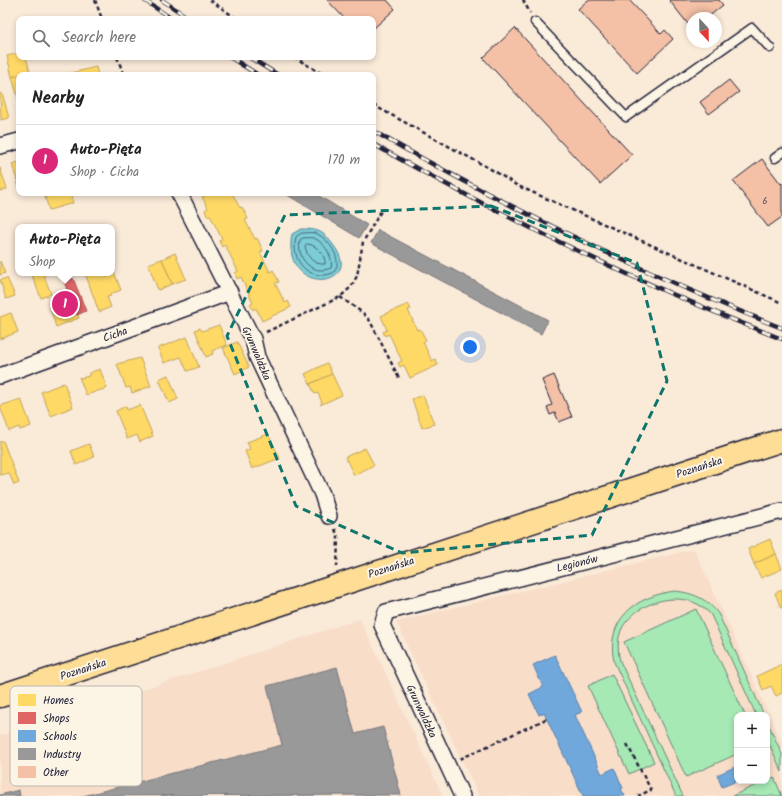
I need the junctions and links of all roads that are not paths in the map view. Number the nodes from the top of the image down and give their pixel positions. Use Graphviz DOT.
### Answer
graph roads {
  1 [pos="535,22"];
  2 [pos="770,48"];
  3 [pos="16,142"];
  4 [pos="0,146"];
  5 [pos="181,196"];
  6 [pos="230,292"];
  7 [pos="0,376"];
  8 [pos="782,440"];
  9 [pos="782,511"];
  10 [pos="329,516"];
  11 [pos="382,625"];
  12 [pos="31,686"];
  13 [pos="10,693"];
  14 [pos="0,696"];
  15 [pos="462,796"];
  1 -- 2 [label="lane"];
  3 -- 4 [label="street"];
  5 -- 6 [label="street, Grunwaldzka"];
  6 -- 7 [label="street, Cicha"];
  6 -- 10 [label="street, Grunwaldzka"];
  8 -- 12 [label="main road, Poznańska"];
  9 -- 11 [label="street, Legionów"];
  11 -- 15 [label="street, Grunwaldzka"];
  13 -- 14 [label="main road, Poznańska"];
}
